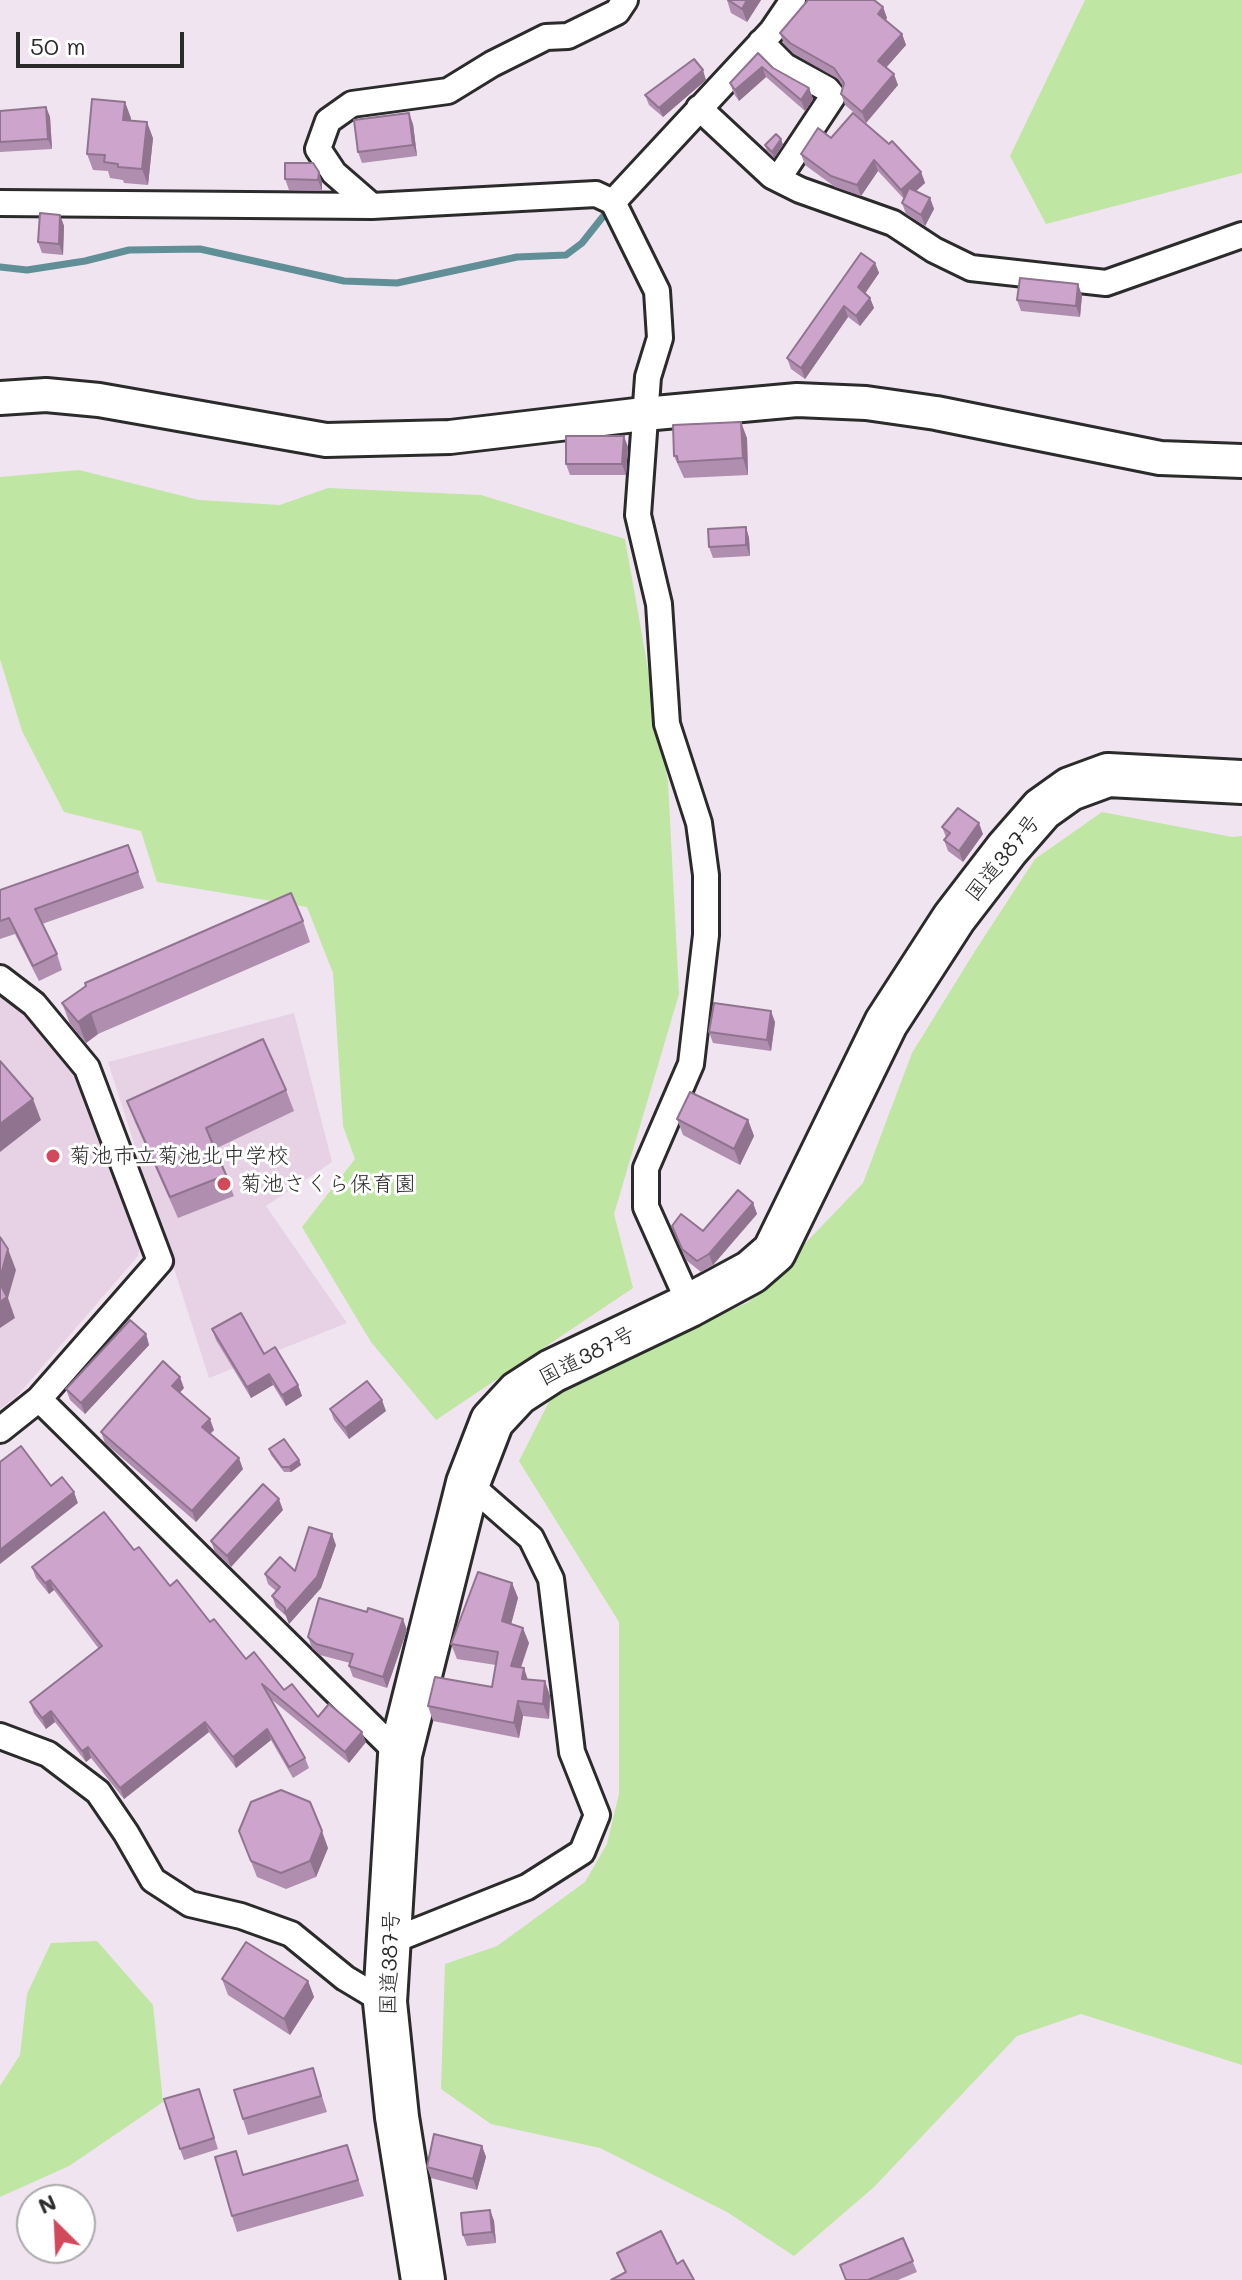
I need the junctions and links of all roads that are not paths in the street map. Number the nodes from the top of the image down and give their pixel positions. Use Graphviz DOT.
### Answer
graph roads {
  1 [pos="625,0"];
  2 [pos="793,0"];
  3 [pos="761,42"];
  4 [pos="699,108"];
  5 [pos="778,179"];
  6 [pos="613,202"];
  7 [pos="0,203"];
  8 [pos="372,206"];
  9 [pos="1242,235"];
  10 [pos="0,398"];
  11 [pos="644,414"];
  12 [pos="1242,461"];
  13 [pos="1242,782"];
  14 [pos="0,978"];
  15 [pos="690,1305"];
  16 [pos="39,1399"];
  17 [pos="0,1430"];
  18 [pos="468,1483"];
  19 [pos="0,1736"];
  20 [pos="400,1755"];
  21 [pos="389,1942"];
  22 [pos="385,2002"];
  23 [pos="423,2280"];
  1 -- 8 [label="street"];
  2 -- 3 [label="street"];
  3 -- 4 [label="street"];
  3 -- 5 [label="street"];
  4 -- 5 [label="street"];
  4 -- 6 [label="street"];
  5 -- 9 [label="street"];
  6 -- 8 [label="street"];
  6 -- 11 [label="street"];
  7 -- 8 [label="street"];
  10 -- 11 [label="street"];
  11 -- 12 [label="street"];
  11 -- 15 [label="street"];
  13 -- 15 [label="highway, 国道387号"];
  14 -- 16 [label="street"];
  15 -- 18 [label="highway, 国道387号"];
  16 -- 17 [label="street"];
  16 -- 20 [label="street"];
  18 -- 20 [label="highway, 国道387号"];
  18 -- 21 [label="street"];
  19 -- 22 [label="street"];
  20 -- 21 [label="highway, 国道387号"];
  21 -- 22 [label="highway, 国道387号"];
  22 -- 23 [label="highway, 国道387号"];
}
